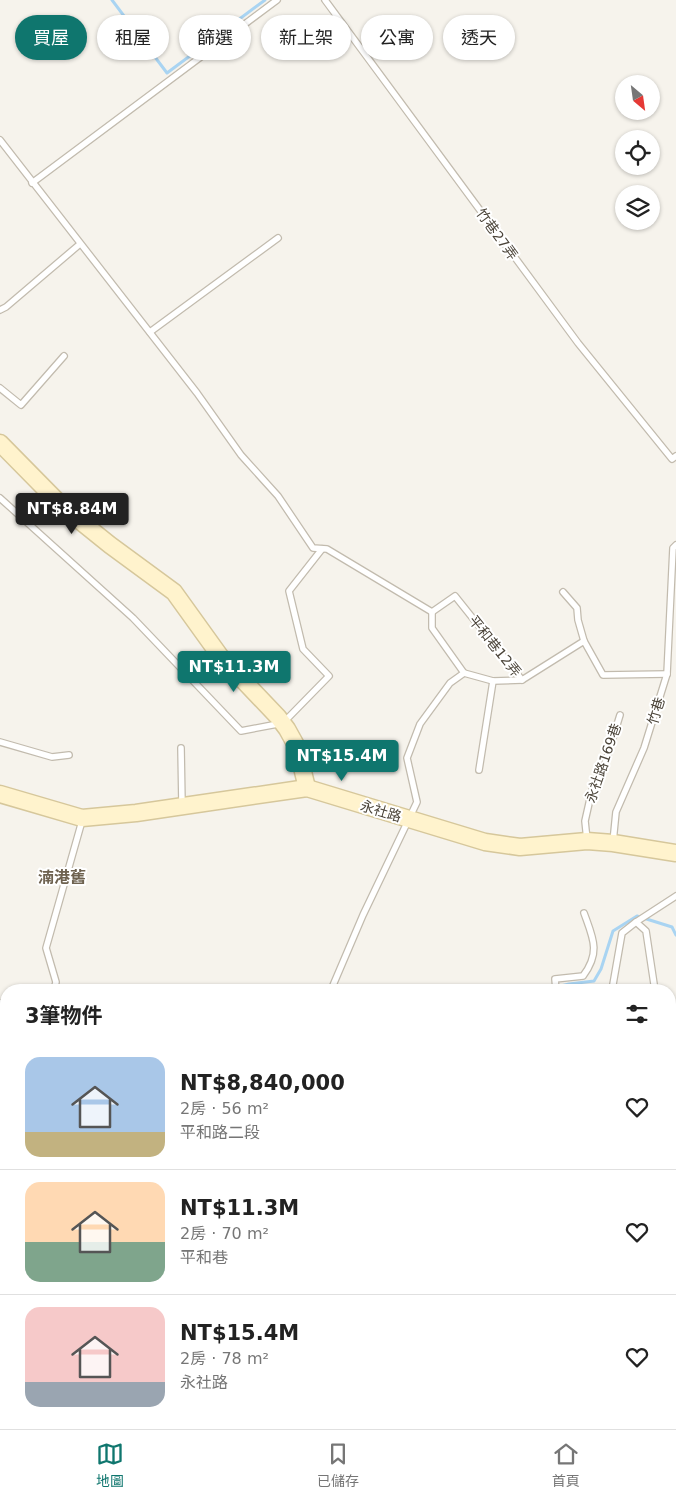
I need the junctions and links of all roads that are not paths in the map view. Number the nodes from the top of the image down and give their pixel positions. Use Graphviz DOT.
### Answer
graph roads {
  1 [pos="277,0"];
  2 [pos="325,0"];
  3 [pos="0,140"];
  4 [pos="32,183"];
  5 [pos="278,238"];
  6 [pos="80,244"];
  7 [pos="0,310"];
  8 [pos="150,332"];
  9 [pos="64,356"];
  10 [pos="0,388"];
  11 [pos="0,443"];
  12 [pos="676,456"];
  13 [pos="0,498"];
  14 [pos="676,545"];
  15 [pos="322,548"];
  16 [pos="563,592"];
  17 [pos="432,612"];
  18 [pos="584,641"];
  19 [pos="464,673"];
  20 [pos="667,674"];
  21 [pos="522,680"];
  22 [pos="493,681"];
  23 [pos="620,714"];
  24 [pos="283,723"];
  25 [pos="0,742"];
  26 [pos="181,748"];
  27 [pos="69,755"];
  28 [pos="479,770"];
  29 [pos="307,788"];
  30 [pos="0,794"];
  31 [pos="182,806"];
  32 [pos="82,818"];
  33 [pos="409,819"];
  34 [pos="587,841"];
  35 [pos="613,843"];
  36 [pos="676,853"];
  37 [pos="676,896"];
  38 [pos="584,913"];
  39 [pos="636,921"];
  40 [pos="56,984"];
  41 [pos="334,984"];
  42 [pos="555,984"];
  43 [pos="613,984"];
  44 [pos="654,984"];
  1 -- 4 [label="lane"];
  2 -- 12 [label="lane, 竹巷27弄"];
  3 -- 4 [label="lane"];
  4 -- 6 [label="lane"];
  5 -- 8 [label="lane"];
  6 -- 7 [label="lane"];
  6 -- 8 [label="lane"];
  8 -- 15 [label="lane"];
  9 -- 10 [label="lane"];
  11 -- 24 [label="street"];
  13 -- 24 [label="lane"];
  14 -- 20 [label="lane, 竹巷"];
  15 -- 17 [label="lane"];
  15 -- 24 [label="lane"];
  16 -- 18 [label="lane"];
  17 -- 19 [label="lane"];
  17 -- 21 [label="lane, 平和巷12弄"];
  18 -- 20 [label="lane"];
  18 -- 21 [label="lane, 平和巷12弄"];
  19 -- 22 [label="lane"];
  19 -- 33 [label="lane"];
  20 -- 35 [label="lane, 竹巷"];
  21 -- 22 [label="lane"];
  22 -- 28 [label="lane"];
  23 -- 34 [label="lane, 永社路169巷"];
  24 -- 29 [label="street"];
  25 -- 27 [label="lane"];
  26 -- 31 [label="lane"];
  29 -- 31 [label="street, 永社路"];
  29 -- 33 [label="street, 永社路"];
  30 -- 32 [label="street, 永社路"];
  31 -- 32 [label="street, 永社路"];
  32 -- 40 [label="lane"];
  33 -- 34 [label="street, 永社路"];
  33 -- 41 [label="lane"];
  34 -- 35 [label="street, 永社路"];
  35 -- 36 [label="street, 永社路"];
  37 -- 39 [label="lane"];
  38 -- 42 [label="lane"];
  39 -- 43 [label="lane"];
  39 -- 44 [label="lane"];
}
